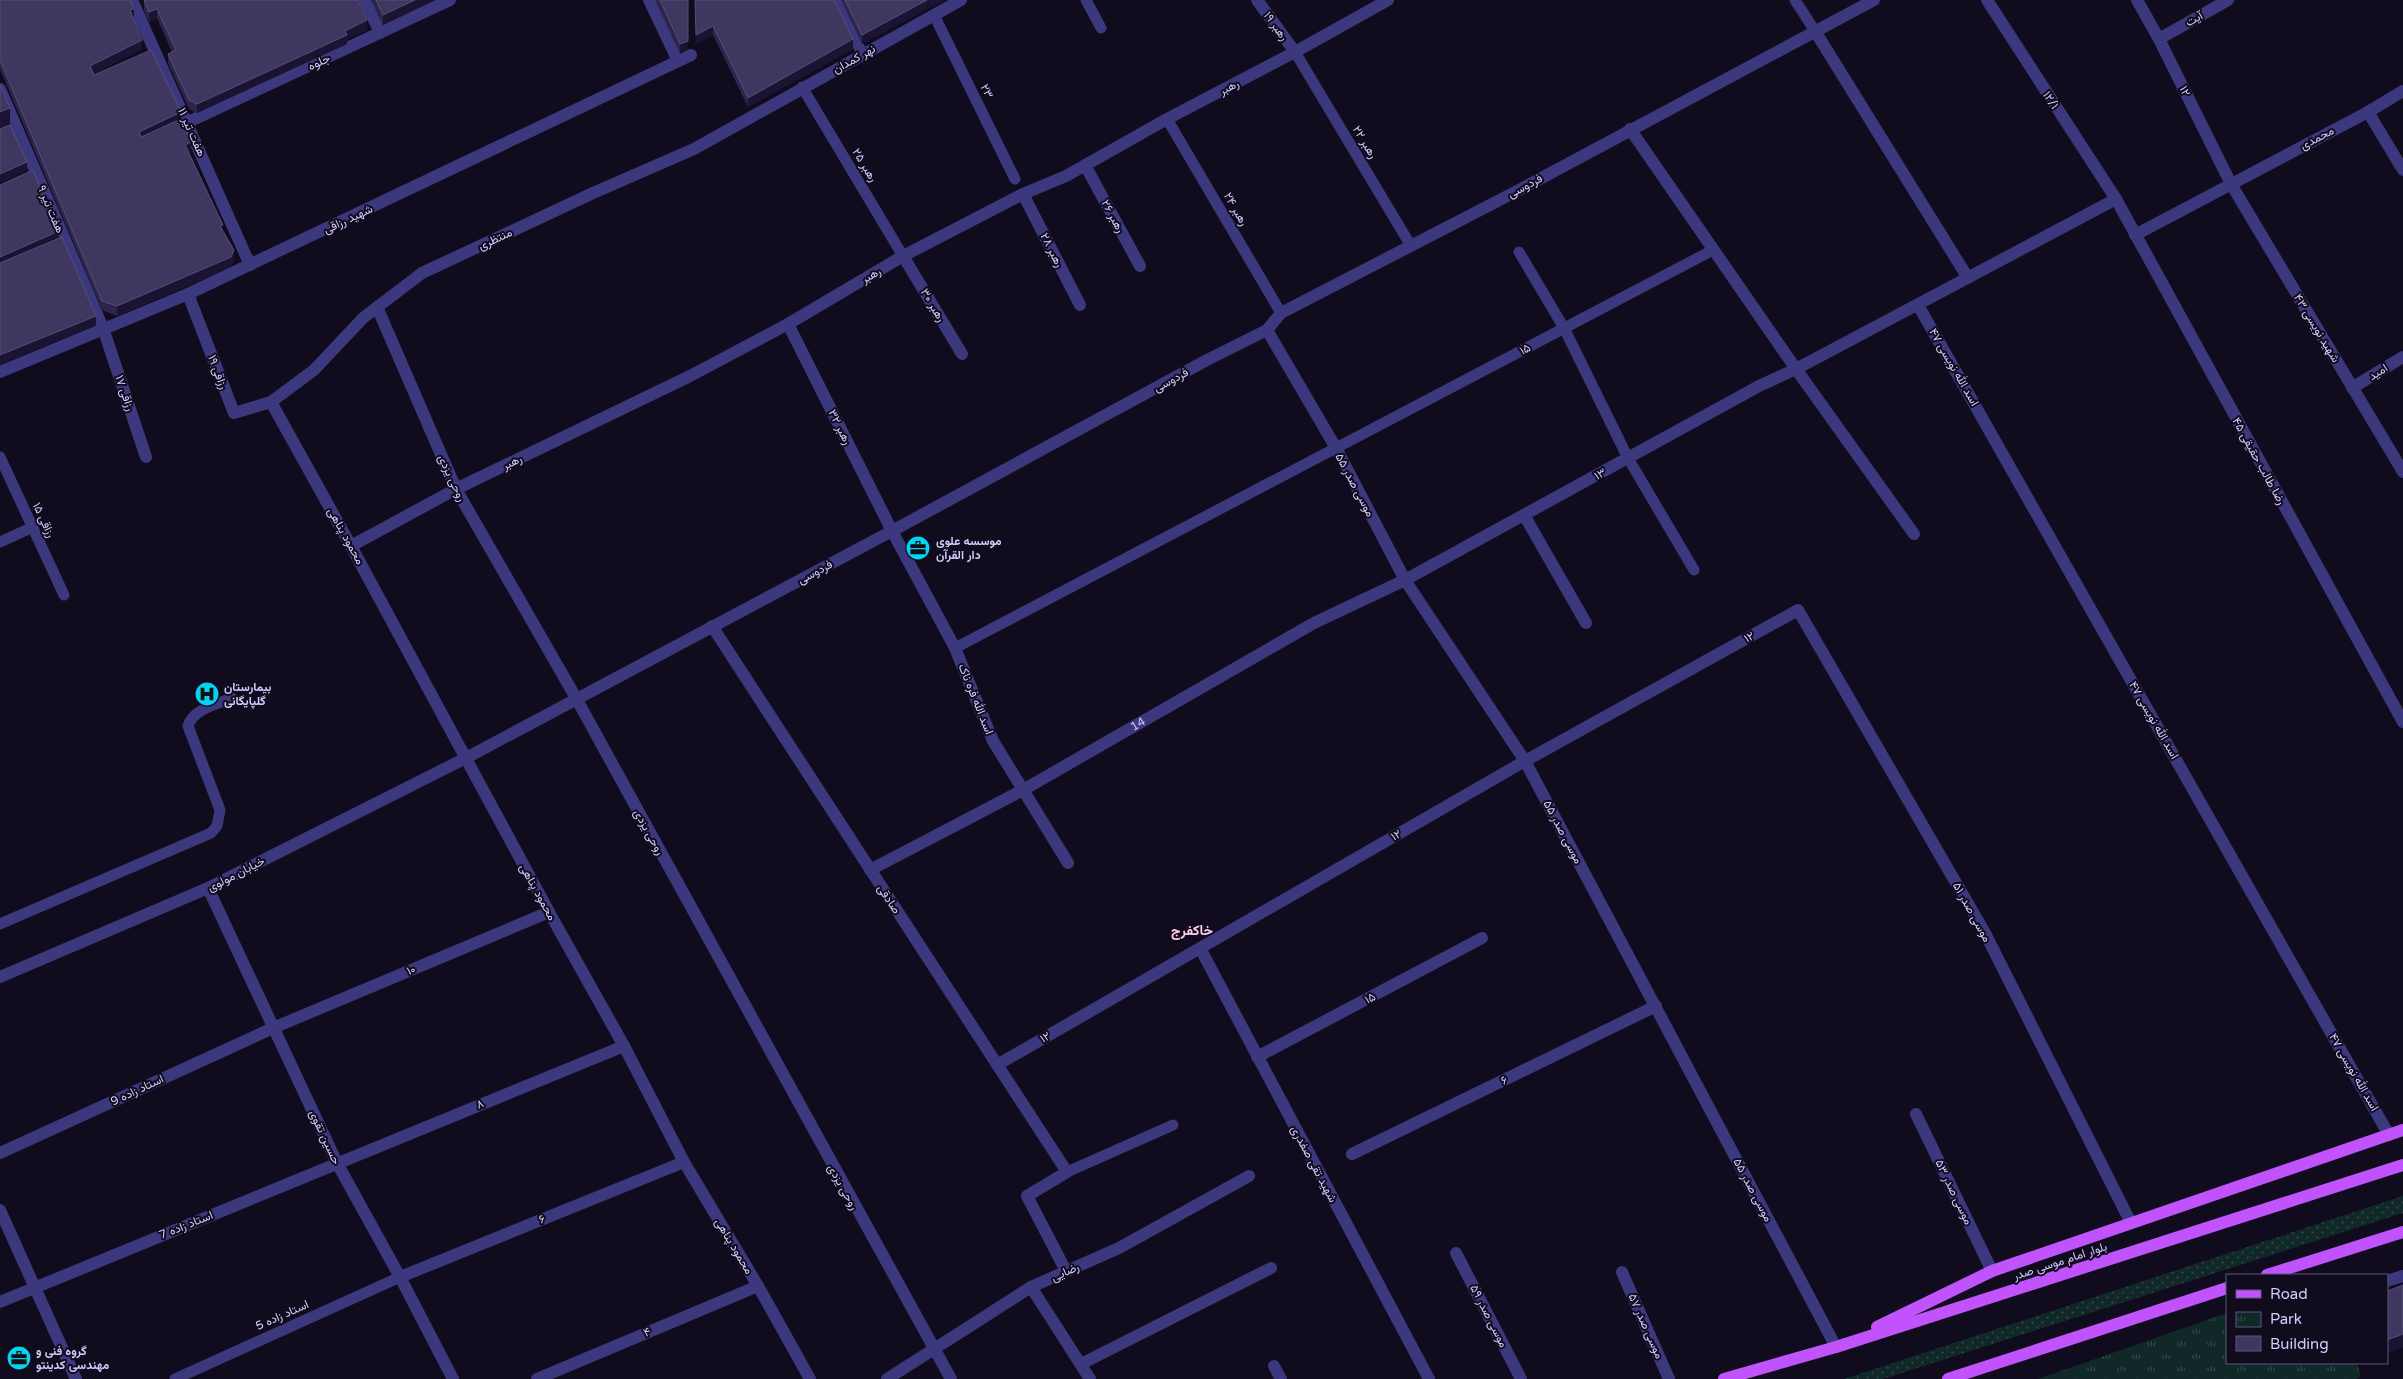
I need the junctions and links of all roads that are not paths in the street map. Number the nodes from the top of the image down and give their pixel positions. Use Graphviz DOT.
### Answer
graph roads {
  1 [pos="132,0"];
  2 [pos="365,0"];
  3 [pos="450,0"];
  4 [pos="650,0"];
  5 [pos="836,0"];
  6 [pos="961,0"];
  7 [pos="1086,0"];
  8 [pos="1257,0"];
  9 [pos="1388,0"];
  10 [pos="1795,0"];
  11 [pos="1874,0"];
  12 [pos="1987,0"];
  13 [pos="2137,0"];
  14 [pos="2228,0"];
  15 [pos="934,15"];
  16 [pos="1101,28"];
  17 [pos="1815,31"];
  18 [pos="380,33"];
  19 [pos="2159,39"];
  20 [pos="1295,52"];
  21 [pos="862,54"];
  22 [pos="691,55"];
  23 [pos="678,61"];
  24 [pos="802,88"];
  25 [pos="0,89"];
  26 [pos="2403,91"];
  27 [pos="2368,112"];
  28 [pos="747,118"];
  29 [pos="1167,119"];
  30 [pos="187,123"];
  31 [pos="1630,129"];
  32 [pos="160,135"];
  33 [pos="1085,165"];
  34 [pos="2403,170"];
  35 [pos="1015,178"];
  36 [pos="2231,184"];
  37 [pos="1023,194"];
  38 [pos="2116,199"];
  39 [pos="2135,235"];
  40 [pos="1411,246"];
  41 [pos="1713,250"];
  42 [pos="1519,252"];
  43 [pos="903,256"];
  44 [pos="250,265"];
  45 [pos="1140,266"];
  46 [pos="1968,278"];
  47 [pos="188,294"];
  48 [pos="1080,305"];
  49 [pos="1918,305"];
  50 [pos="377,307"];
  51 [pos="1281,313"];
  52 [pos="788,324"];
  53 [pos="103,328"];
  54 [pos="1564,328"];
  55 [pos="1267,330"];
  56 [pos="962,354"];
  57 [pos="2403,356"];
  58 [pos="1796,369"];
  59 [pos="0,372"];
  60 [pos="2352,388"];
  61 [pos="271,402"];
  62 [pos="1336,448"];
  63 [pos="0,457"];
  64 [pos="146,457"];
  65 [pos="1628,458"];
  66 [pos="2403,472"];
  67 [pos="456,489"];
  68 [pos="1524,515"];
  69 [pos="32,527"];
  70 [pos="892,531"];
  71 [pos="1914,534"];
  72 [pos="0,542"];
  73 [pos="351,546"];
  74 [pos="1694,570"];
  75 [pos="1405,580"];
  76 [pos="64,595"];
  77 [pos="1798,610"];
  78 [pos="1586,623"];
  79 [pos="712,626"];
  80 [pos="956,648"];
  81 [pos="232,698"];
  82 [pos="576,698"];
  83 [pos="2403,722"];
  84 [pos="466,758"];
  85 [pos="1525,762"];
  86 [pos="1023,790"];
  87 [pos="1068,863"];
  88 [pos="870,870"];
  89 [pos="208,888"];
  90 [pos="549,912"];
  91 [pos="0,924"];
  92 [pos="1482,938"];
  93 [pos="1200,948"];
  94 [pos="0,977"];
  95 [pos="1656,1006"];
  96 [pos="273,1028"];
  97 [pos="624,1046"];
  98 [pos="1257,1057"];
  99 [pos="997,1065"];
  100 [pos="1916,1114"];
  101 [pos="1173,1125"];
  102 [pos="2403,1130"];
  103 [pos="2390,1134"];
  104 [pos="0,1153"];
  105 [pos="1352,1154"];
  106 [pos="684,1162"];
  107 [pos="337,1163"];
  108 [pos="2403,1165"];
  109 [pos="1067,1172"];
  110 [pos="1249,1176"];
  111 [pos="0,1210"];
  112 [pos="2131,1223"];
  113 [pos="2403,1232"];
  114 [pos="1456,1253"];
  115 [pos="1271,1268"];
  116 [pos="1066,1271"];
  117 [pos="1992,1271"];
  118 [pos="1622,1272"];
  119 [pos="2271,1274"];
  120 [pos="400,1276"];
  121 [pos="2403,1276"];
  122 [pos="2388,1281"];
  123 [pos="758,1286"];
  124 [pos="34,1287"];
  125 [pos="1031,1287"];
  126 [pos="2226,1288"];
  127 [pos="0,1302"];
  128 [pos="1836,1347"];
  129 [pos="933,1351"];
  130 [pos="1080,1364"];
  131 [pos="1274,1366"];
  132 [pos="76,1379"];
  133 [pos="175,1379"];
  134 [pos="453,1379"];
  135 [pos="536,1379"];
  136 [pos="810,1379"];
  137 [pos="887,1379"];
  138 [pos="951,1379"];
  139 [pos="1090,1379"];
  140 [pos="1280,1379"];
  141 [pos="1429,1379"];
  142 [pos="1521,1379"];
  143 [pos="1669,1379"];
  144 [pos="1724,1379"];
  145 [pos="1948,1379"];
  1 -- 30 [label="street, هفت تیر ۱۱"];
  2 -- 18 [label="street"];
  3 -- 18 [label="street, جلوه"];
  4 -- 23 [label="street"];
  5 -- 21 [label="lane"];
  6 -- 15 [label="street, نهر کمدان"];
  7 -- 16 [label="lane"];
  8 -- 20 [label="street, رهبر ۱۹"];
  9 -- 20 [label="street, رهبر"];
  10 -- 17 [label="lane"];
  11 -- 17 [label="street, فردوسی"];
  12 -- 38 [label="street, ۱۲/۱"];
  13 -- 19 [label="street, ۱۲"];
  14 -- 19 [label="street, آیت"];
  15 -- 21 [label="street, نهر کمدان"];
  15 -- 35 [label="lane, ۲۳"];
  17 -- 31 [label="street, فردوسی"];
  17 -- 46 [label="street"];
  18 -- 30 [label="street, جلوه"];
  19 -- 36 [label="street, ۱۲"];
  20 -- 29 [label="street, رهبر"];
  20 -- 40 [label="lane, رهبر ۲۲"];
  21 -- 24 [label="street, نهر کمدان"];
  22 -- 23 [label="street, شهید رزاقی"];
  23 -- 44 [label="street, شهید رزاقی"];
  24 -- 28 [label="street, نهر کمدان"];
  24 -- 43 [label="lane, رهبر ۲۵"];
  25 -- 53 [label="street, هفت تیر ۹"];
  26 -- 27 [label="street, محمدی"];
  27 -- 34 [label="street"];
  27 -- 36 [label="street, محمدی"];
  28 -- 50 [label="street, منتظری"];
  29 -- 33 [label="street, رهبر"];
  29 -- 51 [label="lane, رهبر ۲۴"];
  30 -- 32 [label="street, جلوه"];
  30 -- 44 [label="street, هفت تیر ۱۱"];
  31 -- 40 [label="street, فردوسی"];
  31 -- 41 [label="street"];
  33 -- 37 [label="street, رهبر"];
  33 -- 45 [label="street, رهبر ۲۶"];
  36 -- 39 [label="street, محمدی"];
  36 -- 60 [label="street, ۴۳ شهید نویسی"];
  37 -- 43 [label="street, رهبر"];
  37 -- 48 [label="street, رهبر ۲۸"];
  38 -- 39 [label="street, ۴۵ رضا طالب حقیقی"];
  38 -- 46 [label="street, ۱۳"];
  39 -- 83 [label="street, ۴۵ رضا طالب حقیقی"];
  40 -- 51 [label="street, فردوسی"];
  41 -- 54 [label="lane, ۱۵"];
  41 -- 58 [label="street"];
  42 -- 54 [label="lane"];
  43 -- 52 [label="street, رهبر"];
  43 -- 56 [label="street, رهبر ۳۰"];
  44 -- 47 [label="street, شهید رزاقی"];
  46 -- 49 [label="street, ۱۳"];
  47 -- 53 [label="street, شهید رزاقی"];
  47 -- 61 [label="street, رزاقی ۱۹"];
  49 -- 58 [label="street, ۱۳"];
  49 -- 103 [label="street, ۴۷ اسد الله نویسی"];
  50 -- 61 [label="street, منتظری"];
  50 -- 67 [label="street, روحی یزدی"];
  51 -- 55 [label="street, فردوسی"];
  52 -- 67 [label="street, رهبر"];
  52 -- 70 [label="street, رهبر ۳۲"];
  53 -- 59 [label="street, شهید رزاقی"];
  53 -- 64 [label="street, رزاقی ۱۷"];
  54 -- 62 [label="lane, ۱۵"];
  54 -- 65 [label="lane"];
  55 -- 62 [label="street, موسی صدر ۵۵"];
  55 -- 70 [label="street, فردوسی"];
  57 -- 60 [label="street, امید"];
  58 -- 65 [label="street, ۱۳"];
  58 -- 71 [label="street"];
  60 -- 66 [label="street, ۴۳ شهید نویسی"];
  61 -- 73 [label="street, محمود پناهی"];
  62 -- 75 [label="street, موسی صدر ۵۵"];
  62 -- 80 [label="lane, ۱۵"];
  63 -- 69 [label="lane, رزاقی ۱۵"];
  65 -- 68 [label="street, ۱۳"];
  65 -- 74 [label="lane"];
  67 -- 73 [label="street, رهبر"];
  67 -- 82 [label="street, روحی یزدی"];
  68 -- 75 [label="street, ۱۳"];
  68 -- 78 [label="street"];
  69 -- 72 [label="lane"];
  69 -- 76 [label="lane, رزاقی ۱۵"];
  70 -- 79 [label="street, فردوسی"];
  70 -- 80 [label="street, اسد الله فره ناک"];
  73 -- 84 [label="street, محمود پناهی"];
  75 -- 85 [label="street, موسی صدر ۵۵"];
  75 -- 86 [label="street, 14"];
  77 -- 85 [label="street, ۱۲"];
  77 -- 112 [label="street, موسی صدر ۵۱"];
  79 -- 82 [label="street, فردوسی"];
  79 -- 88 [label="street, صادقی"];
  80 -- 86 [label="street, اسد الله فره ناک"];
  81 -- 91 [label="lane"];
  82 -- 84 [label="street, فردوسی"];
  82 -- 129 [label="street, روحی یزدی"];
  84 -- 89 [label="street, خیابان مولوی"];
  84 -- 90 [label="street, محمود پناهی"];
  85 -- 93 [label="street, ۱۲"];
  85 -- 95 [label="street, موسی صدر ۵۵"];
  86 -- 87 [label="street, اسد الله فره ناک"];
  86 -- 88 [label="street, 14"];
  88 -- 99 [label="street, صادقی"];
  89 -- 94 [label="street, خیابان مولوی"];
  89 -- 96 [label="street, حسین تقوی"];
  90 -- 96 [label="street, ۱۰"];
  90 -- 97 [label="street, محمود پناهی"];
  92 -- 98 [label="street, ۱۵"];
  93 -- 98 [label="street, شهید تقی صفدری"];
  93 -- 99 [label="street, ۱۲"];
  95 -- 105 [label="street, ۶"];
  95 -- 128 [label="street, موسی صدر ۵۵"];
  96 -- 104 [label="street, استاد زاده 9"];
  96 -- 107 [label="street, حسین تقوی"];
  97 -- 106 [label="street, محمود پناهی"];
  97 -- 107 [label="street, ۸"];
  98 -- 141 [label="street, شهید تقی صفدری"];
  99 -- 109 [label="street, صادقی"];
  100 -- 117 [label="street, موسی صدر ۵۳"];
  101 -- 109 [label="lane"];
  102 -- 103 [label="main road"];
  103 -- 112 [label="main road"];
  106 -- 120 [label="street, ۶"];
  106 -- 123 [label="street, محمود پناهی"];
  107 -- 120 [label="street, حسین تقوی"];
  107 -- 124 [label="street, استاد زاده 7"];
  108 -- 128 [label="main road, بلوار امام موسی صدر"];
  109 -- 116 [label="street"];
  110 -- 116 [label="street, رضایی"];
  111 -- 124 [label="street"];
  112 -- 117 [label="main road"];
  113 -- 119 [label="main road"];
  114 -- 142 [label="street, موسی صدر ۵۹"];
  115 -- 130 [label="street"];
  116 -- 125 [label="street, رضایی"];
  117 -- 128 [label="main road"];
  118 -- 143 [label="street, موسی صدر ۵۷"];
  120 -- 133 [label="lane, استاد زاده 5"];
  120 -- 134 [label="street, حسین تقوی"];
  121 -- 122 [label="street"];
  123 -- 135 [label="street, ۴"];
  123 -- 136 [label="street, محمود پناهی"];
  124 -- 127 [label="street, استاد زاده 7"];
  124 -- 132 [label="street"];
  125 -- 129 [label="street, رضایی"];
  125 -- 130 [label="street"];
  126 -- 145 [label="main road"];
  128 -- 144 [label="main road, بلوار امام موسی صدر"];
  129 -- 137 [label="street, رضایی"];
  129 -- 138 [label="street, روحی یزدی"];
  130 -- 139 [label="street"];
  131 -- 140 [label="street"];
}
